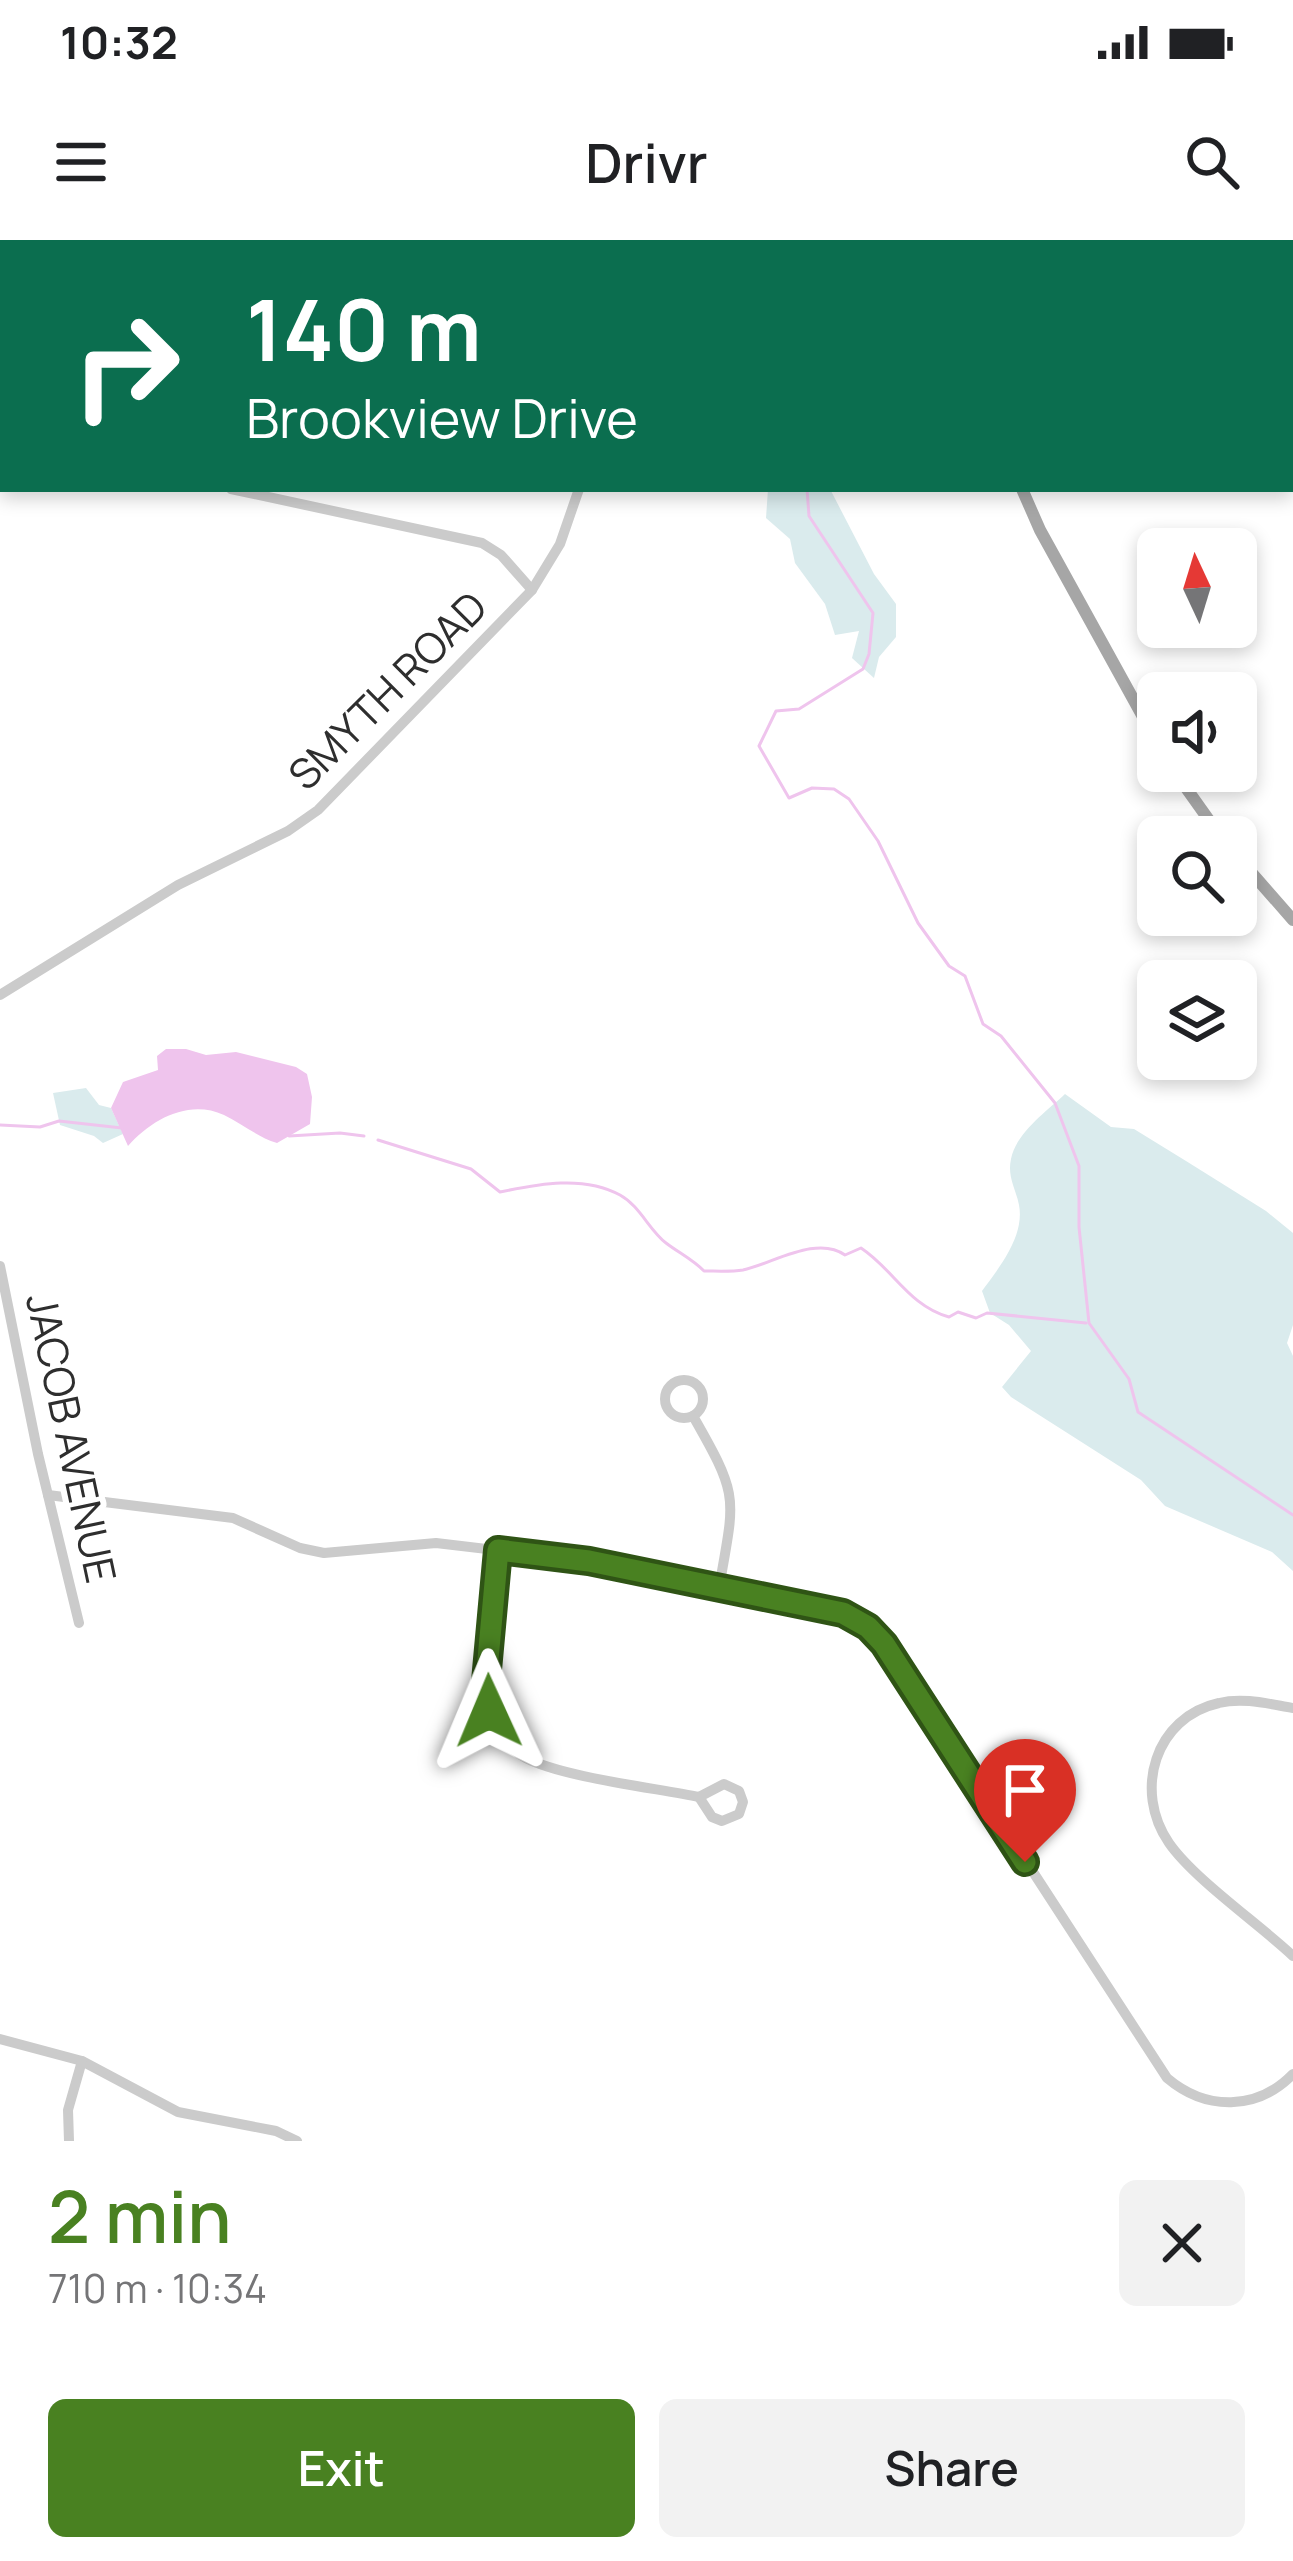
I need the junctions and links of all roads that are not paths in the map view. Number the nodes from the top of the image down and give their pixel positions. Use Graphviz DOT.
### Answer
graph roads {
  1 [pos="245,492"];
  2 [pos="578,492"];
  3 [pos="1023,492"];
  4 [pos="532,590"];
  5 [pos="1137,706"];
  6 [pos="1257,879"];
  7 [pos="1293,920"];
  8 [pos="0,994"];
  9 [pos="0,1266"];
  10 [pos="693,1416"];
  11 [pos="48,1495"];
  12 [pos="498,1550"];
  13 [pos="719,1588"];
  14 [pos="79,1623"];
  15 [pos="1293,1708"];
  16 [pos="699,1797"];
  17 [pos="1293,1956"];
  18 [pos="0,2039"];
  19 [pos="82,2061"];
  20 [pos="1293,2074"];
  21 [pos="69,2141"];
  22 [pos="297,2141"];
  1 -- 4 [label="street"];
  2 -- 4 [label="street, SMYTH ROAD"];
  3 -- 5 [label="main road"];
  4 -- 8 [label="street, SMYTH ROAD"];
  6 -- 7 [label="main road"];
  9 -- 11 [label="street, JACOB AVENUE"];
  10 -- 13 [label="street"];
  11 -- 12 [label="street"];
  11 -- 14 [label="street, JACOB AVENUE"];
  12 -- 13 [label="street"];
  12 -- 16 [label="street"];
  13 -- 20 [label="street"];
  15 -- 17 [label="street"];
  18 -- 19 [label="street"];
  19 -- 21 [label="street"];
  19 -- 22 [label="street"];
}
